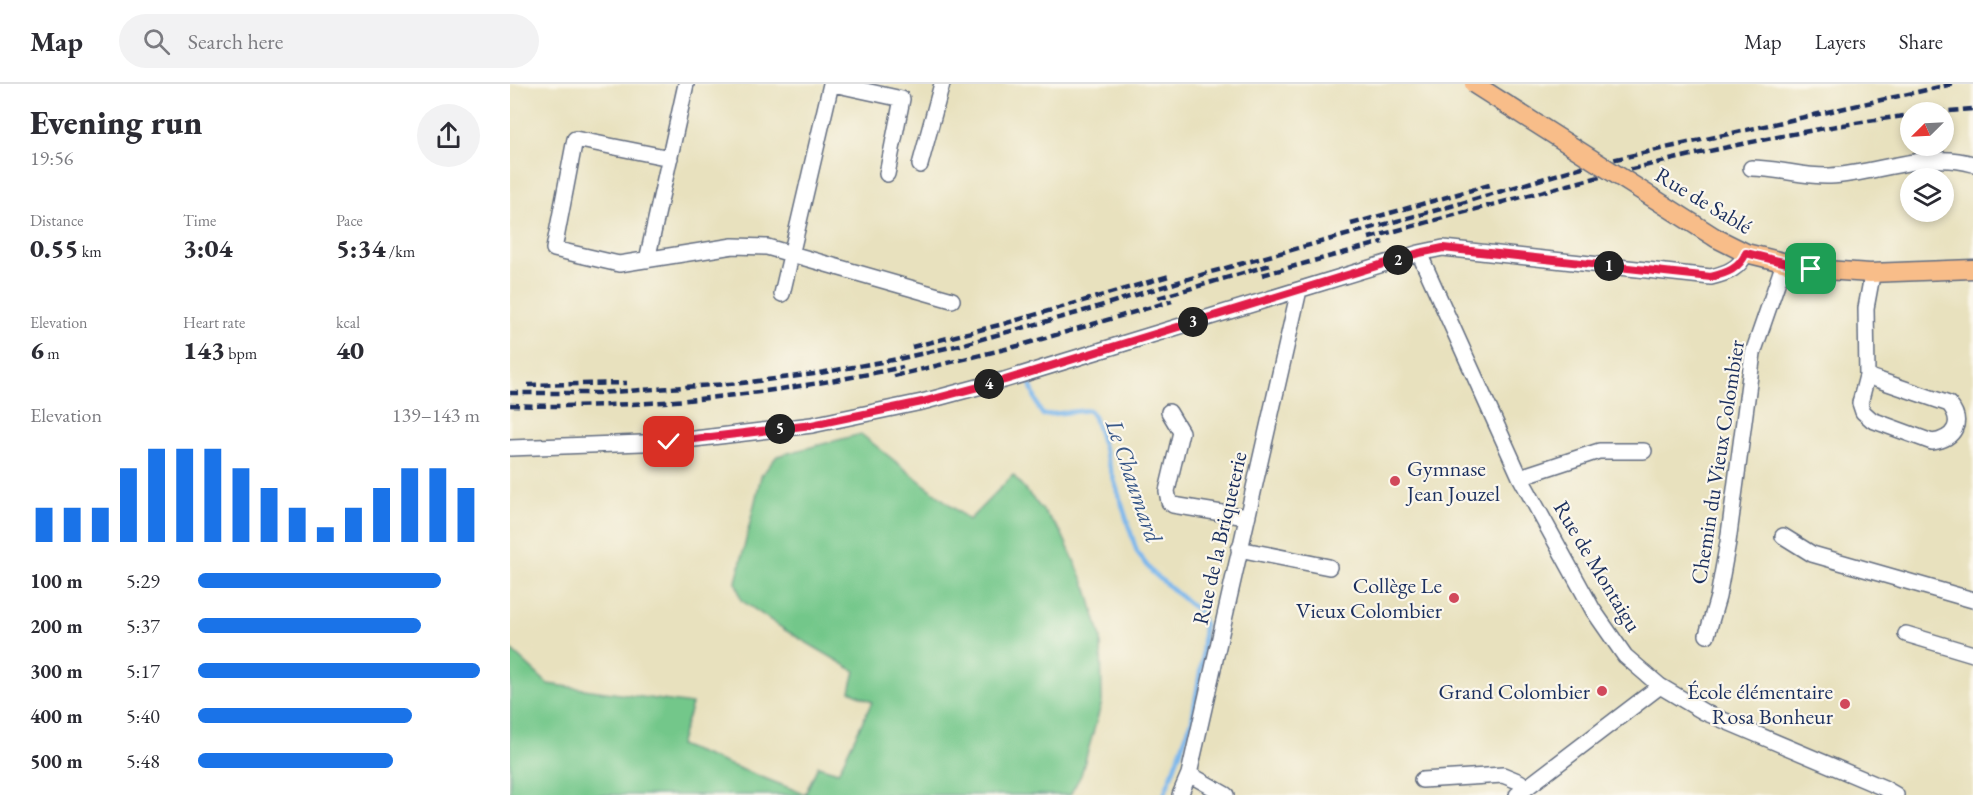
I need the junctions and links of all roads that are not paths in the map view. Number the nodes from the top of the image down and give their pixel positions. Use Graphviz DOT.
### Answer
graph roads {
  1 [pos="686,84"];
  2 [pos="832,84"];
  3 [pos="942,84"];
  4 [pos="1474,84"];
  5 [pos="670,158"];
  6 [pos="1973,164"];
  7 [pos="920,165"];
  8 [pos="1751,168"];
  9 [pos="887,174"];
  10 [pos="1419,253"];
  11 [pos="1746,253"];
  12 [pos="792,254"];
  13 [pos="647,260"];
  14 [pos="1784,263"];
  15 [pos="1973,269"];
  16 [pos="1870,273"];
  17 [pos="1299,290"];
  18 [pos="782,294"];
  19 [pos="952,300"];
  20 [pos="1867,376"];
  21 [pos="1169,412"];
  22 [pos="510,448"];
  23 [pos="1644,451"];
  24 [pos="1520,477"];
  25 [pos="1246,517"];
  26 [pos="1783,536"];
  27 [pos="1239,549"];
  28 [pos="1329,567"];
  29 [pos="1973,600"];
  30 [pos="1906,634"];
  31 [pos="1707,635"];
  32 [pos="1973,654"];
  33 [pos="1660,686"];
  34 [pos="1189,774"];
  35 [pos="1422,780"];
  36 [pos="1520,792"];
  37 [pos="1180,795"];
  38 [pos="1226,795"];
  39 [pos="1896,795"];
  1 -- 5 [label="street"];
  2 -- 9 [label="street"];
  2 -- 12 [label="street"];
  3 -- 7 [label="street"];
  4 -- 11 [label="main road, Rue de Sablé, bridge"];
  5 -- 13 [label="street"];
  5 -- 13 [label="street"];
  6 -- 8 [label="street"];
  10 -- 11 [label="street"];
  10 -- 17 [label="street"];
  10 -- 24 [label="street, Rue de Montaigu"];
  11 -- 14 [label="main road, Rue de Sablé"];
  12 -- 13 [label="street"];
  12 -- 18 [label="street"];
  12 -- 19 [label="street"];
  14 -- 16 [label="main road, Rue de Sablé"];
  14 -- 31 [label="street, Chemin du Vieux Colombier"];
  15 -- 16 [label="main road, Rue de Sablé"];
  16 -- 20 [label="street"];
  17 -- 22 [label="street"];
  17 -- 25 [label="street, Rue de la Briqueterie"];
  20 -- 20 [label="street"];
  21 -- 25 [label="street"];
  23 -- 24 [label="street"];
  24 -- 33 [label="street, Rue de Montaigu"];
  25 -- 27 [label="street, Rue de la Briqueterie"];
  26 -- 29 [label="street"];
  27 -- 28 [label="street"];
  27 -- 34 [label="street, Rue de la Briqueterie"];
  30 -- 32 [label="street"];
  33 -- 36 [label="street"];
  33 -- 39 [label="street, Rue de Montaigu"];
  34 -- 37 [label="street, Rue de la Briqueterie"];
  34 -- 38 [label="street"];
  35 -- 36 [label="street"];
}
